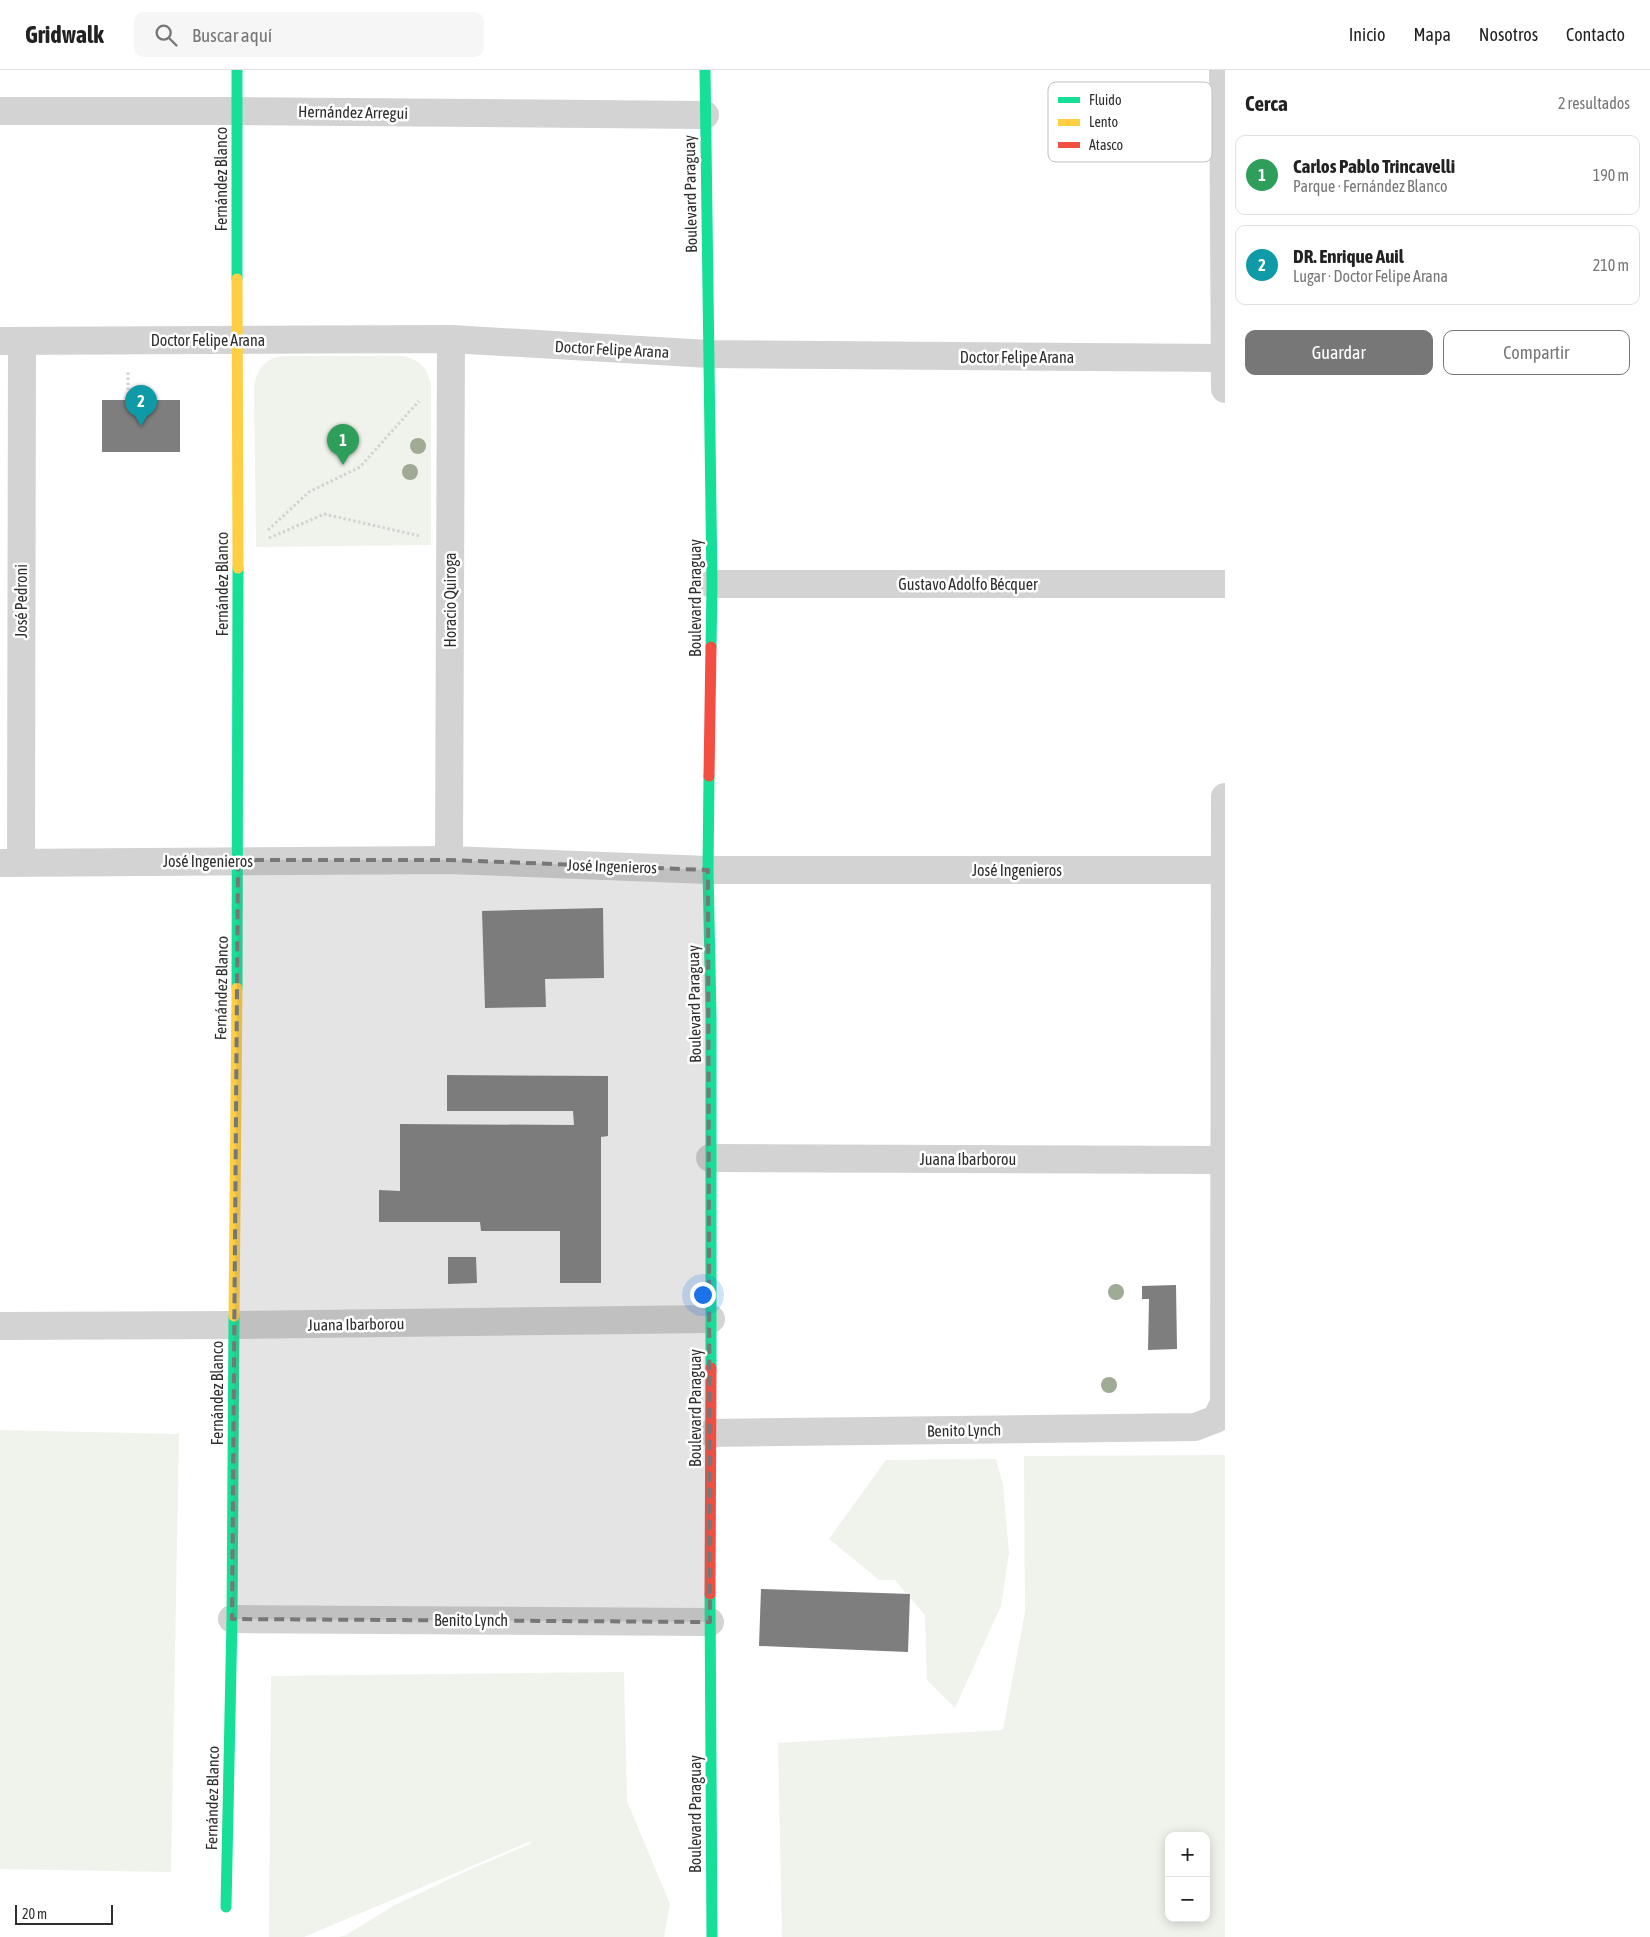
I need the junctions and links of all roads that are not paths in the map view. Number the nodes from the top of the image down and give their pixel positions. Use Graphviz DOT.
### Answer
graph roads {
  1 [pos="237,70"];
  2 [pos="705,70"];
  3 [pos="1223,70"];
  4 [pos="0,111"];
  5 [pos="237,111"];
  6 [pos="705,115"];
  7 [pos="238,339"];
  8 [pos="451,340"];
  9 [pos="11,341"];
  10 [pos="709,354"];
  11 [pos="1225,358"];
  12 [pos="1225,389"];
  13 [pos="712,584"];
  14 [pos="1225,584"];
  15 [pos="1225,798"];
  16 [pos="238,860"];
  17 [pos="449,860"];
  18 [pos="11,862"];
  19 [pos="708,870"];
  20 [pos="1225,870"];
  21 [pos="710,1158"];
  22 [pos="1225,1160"];
  23 [pos="711,1319"];
  24 [pos="0,1326"];
  25 [pos="234,1326"];
  26 [pos="712,1433"];
  27 [pos="232,1619"];
  28 [pos="710,1622"];
  29 [pos="226,1907"];
  30 [pos="712,1937"];
  1 -- 5 [label="street, Fernández Blanco"];
  2 -- 6 [label="street, Boulevard Paraguay"];
  3 -- 11 [label="street"];
  4 -- 5 [label="street, Hernández Arregui"];
  5 -- 6 [label="street, Hernández Arregui"];
  5 -- 7 [label="street, Fernández Blanco"];
  6 -- 10 [label="street, Boulevard Paraguay"];
  7 -- 8 [label="street, Doctor Felipe Arana"];
  7 -- 9 [label="street, Doctor Felipe Arana"];
  7 -- 16 [label="street, Fernández Blanco"];
  8 -- 10 [label="street, Doctor Felipe Arana"];
  8 -- 17 [label="street, Horacio Quiroga"];
  9 -- 18 [label="street, José Pedroni"];
  10 -- 11 [label="street, Doctor Felipe Arana"];
  10 -- 13 [label="street, Boulevard Paraguay"];
  11 -- 12 [label="street"];
  13 -- 14 [label="street, Gustavo Adolfo Bécquer"];
  13 -- 19 [label="street, Boulevard Paraguay"];
  15 -- 20 [label="street"];
  16 -- 17 [label="street, José Ingenieros"];
  16 -- 18 [label="street, José Ingenieros"];
  16 -- 25 [label="street, Fernández Blanco"];
  17 -- 19 [label="street, José Ingenieros"];
  19 -- 20 [label="street, José Ingenieros"];
  19 -- 21 [label="street, Boulevard Paraguay"];
  20 -- 22 [label="street"];
  21 -- 22 [label="street, Juana Ibarborou"];
  21 -- 23 [label="street, Boulevard Paraguay"];
  22 -- 26 [label="street, Benito Lynch"];
  23 -- 25 [label="street, Juana Ibarborou"];
  23 -- 26 [label="street, Boulevard Paraguay"];
  24 -- 25 [label="street, Juana Ibarborou"];
  25 -- 27 [label="street, Fernández Blanco"];
  26 -- 28 [label="street, Boulevard Paraguay"];
  27 -- 28 [label="street, Benito Lynch"];
  27 -- 29 [label="street, Fernández Blanco"];
  28 -- 30 [label="street, Boulevard Paraguay"];
}
